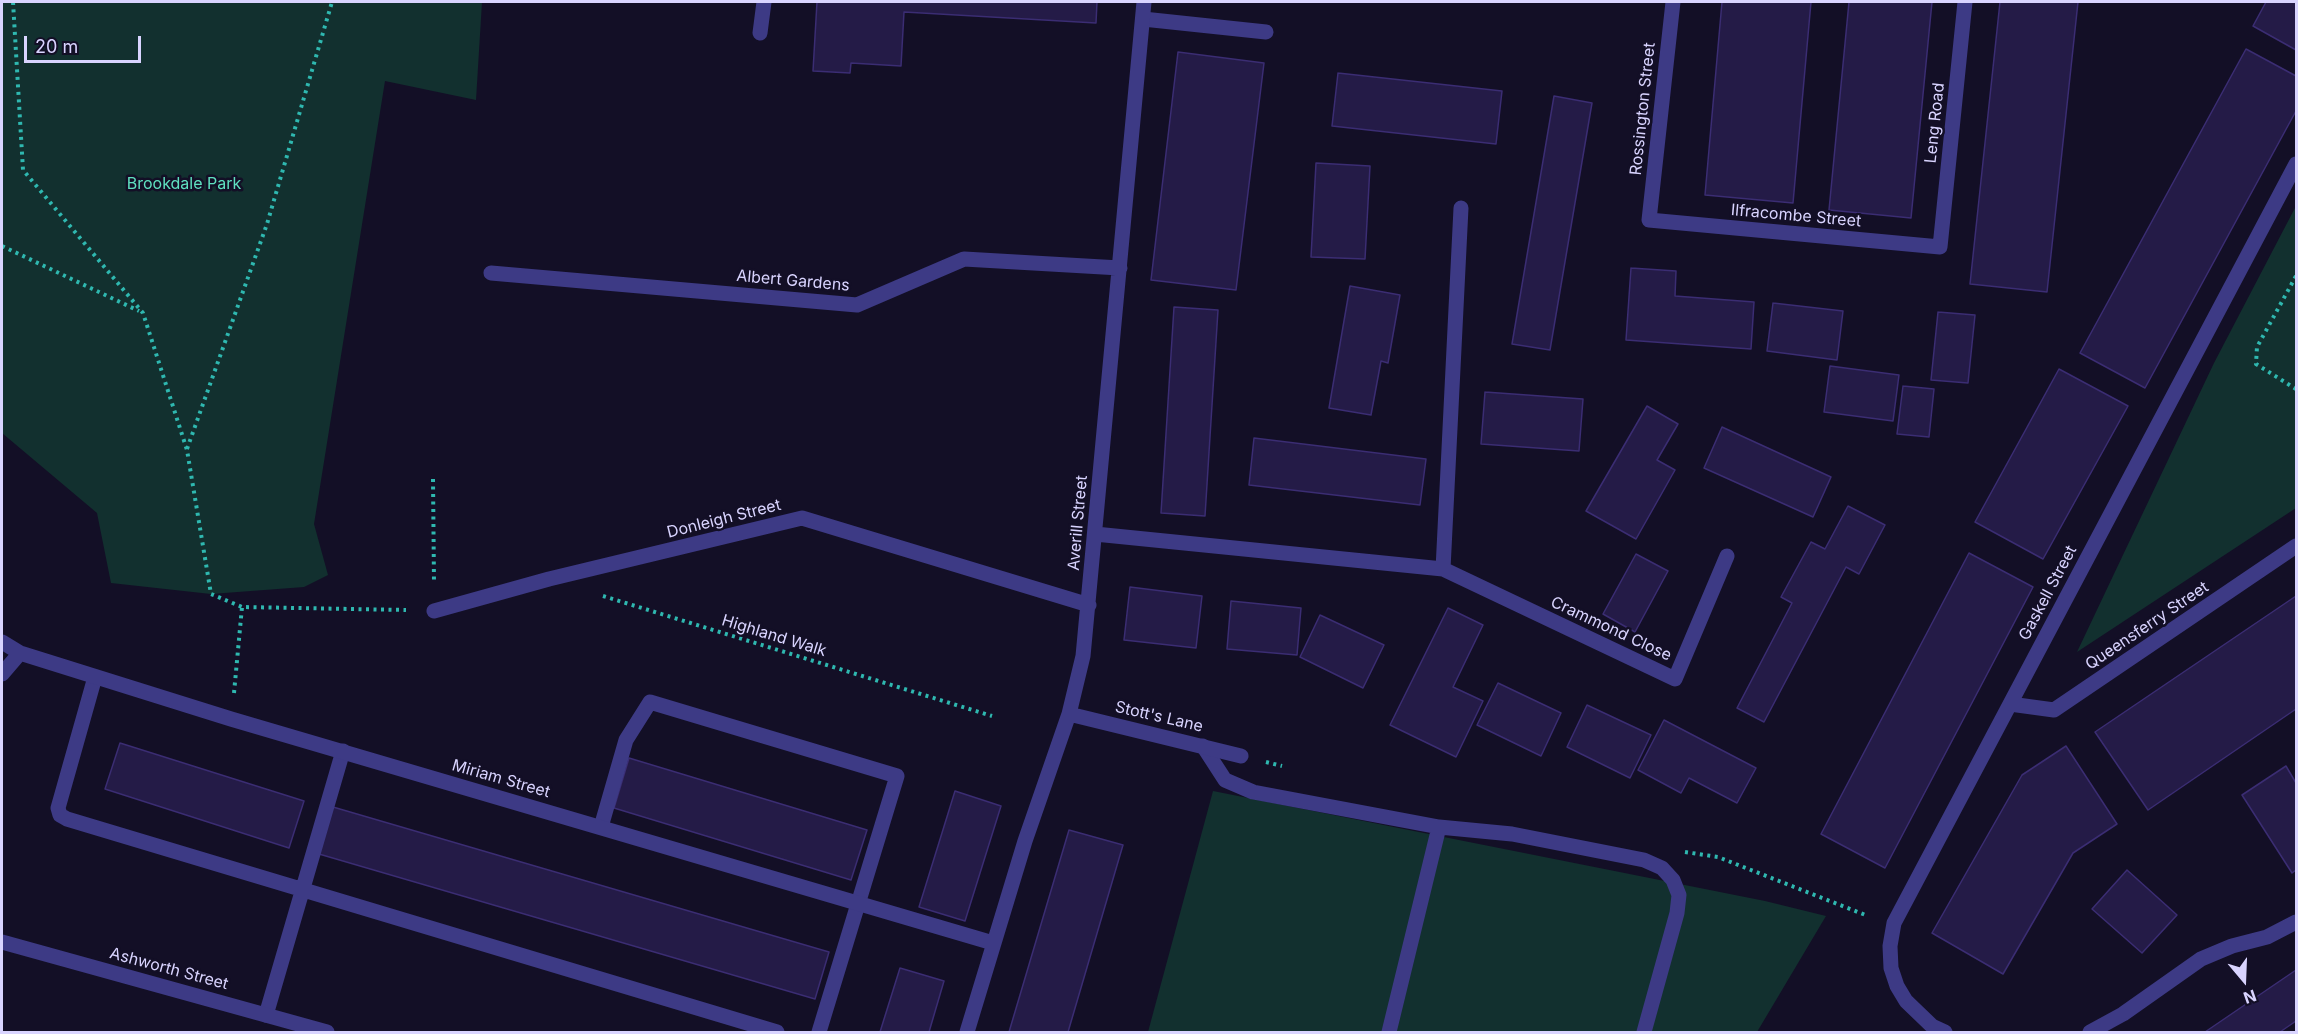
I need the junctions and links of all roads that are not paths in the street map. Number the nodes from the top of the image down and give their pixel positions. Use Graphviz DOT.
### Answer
graph roads {
  1 [pos="764,2"];
  2 [pos="1144,2"];
  3 [pos="1673,2"];
  4 [pos="1965,2"];
  5 [pos="1143,19"];
  6 [pos="1266,32"];
  7 [pos="760,33"];
  8 [pos="2296,164"];
  9 [pos="1461,208"];
  10 [pos="1649,220"];
  11 [pos="1940,248"];
  12 [pos="1119,268"];
  13 [pos="490,273"];
  14 [pos="1095,534"];
  15 [pos="2296,546"];
  16 [pos="1727,556"];
  17 [pos="1443,569"];
  18 [pos="1089,604"];
  19 [pos="434,611"];
  20 [pos="2,642"];
  21 [pos="20,653"];
  22 [pos="2,674"];
  23 [pos="95,677"];
  24 [pos="2010,704"];
  25 [pos="1069,714"];
  26 [pos="1203,746"];
  27 [pos="343,752"];
  28 [pos="1241,756"];
  29 [pos="601,827"];
  30 [pos="1438,827"];
  31 [pos="302,890"];
  32 [pos="858,903"];
  33 [pos="2296,922"];
  34 [pos="2,942"];
  35 [pos="993,943"];
  36 [pos="266,1015"];
  37 [pos="327,1032"];
  38 [pos="777,1032"];
  39 [pos="819,1032"];
  40 [pos="968,1032"];
  41 [pos="1389,1032"];
  42 [pos="1644,1032"];
  43 [pos="1944,1032"];
  44 [pos="2090,1032"];
  1 -- 7 [label="street"];
  2 -- 5 [label="street, Averill Street"];
  3 -- 10 [label="street, Rossington Street"];
  4 -- 11 [label="street, Leng Road"];
  5 -- 6 [label="street"];
  5 -- 12 [label="street, Averill Street"];
  8 -- 24 [label="street, Gaskell Street"];
  9 -- 17 [label="street"];
  10 -- 11 [label="street, Ilfracombe Street"];
  12 -- 13 [label="street, Albert Gardens"];
  12 -- 14 [label="street, Averill Street"];
  14 -- 17 [label="street, Crammond Close"];
  14 -- 18 [label="street, Averill Street"];
  15 -- 24 [label="street, Queensferry Street"];
  16 -- 17 [label="street, Crammond Close"];
  18 -- 19 [label="street, Donleigh Street"];
  18 -- 25 [label="street, Averill Street"];
  20 -- 21 [label="street, Miriam Street"];
  21 -- 22 [label="street"];
  21 -- 23 [label="street, Miriam Street"];
  23 -- 27 [label="street, Miriam Street"];
  23 -- 31 [label="street"];
  24 -- 43 [label="street, Gaskell Street"];
  25 -- 26 [label="street, Stott's Lane"];
  25 -- 35 [label="street, Averill Street"];
  26 -- 28 [label="street, Stott's Lane"];
  26 -- 30 [label="street"];
  27 -- 29 [label="street, Miriam Street"];
  27 -- 31 [label="street"];
  29 -- 32 [label="street, Miriam Street"];
  29 -- 32 [label="street"];
  30 -- 41 [label="street"];
  30 -- 42 [label="street"];
  31 -- 36 [label="street"];
  31 -- 38 [label="street"];
  32 -- 35 [label="street, Miriam Street"];
  32 -- 39 [label="street"];
  33 -- 44 [label="street"];
  34 -- 36 [label="street, Ashworth Street"];
  35 -- 40 [label="street, Averill Street"];
  36 -- 37 [label="street, Ashworth Street"];
}
